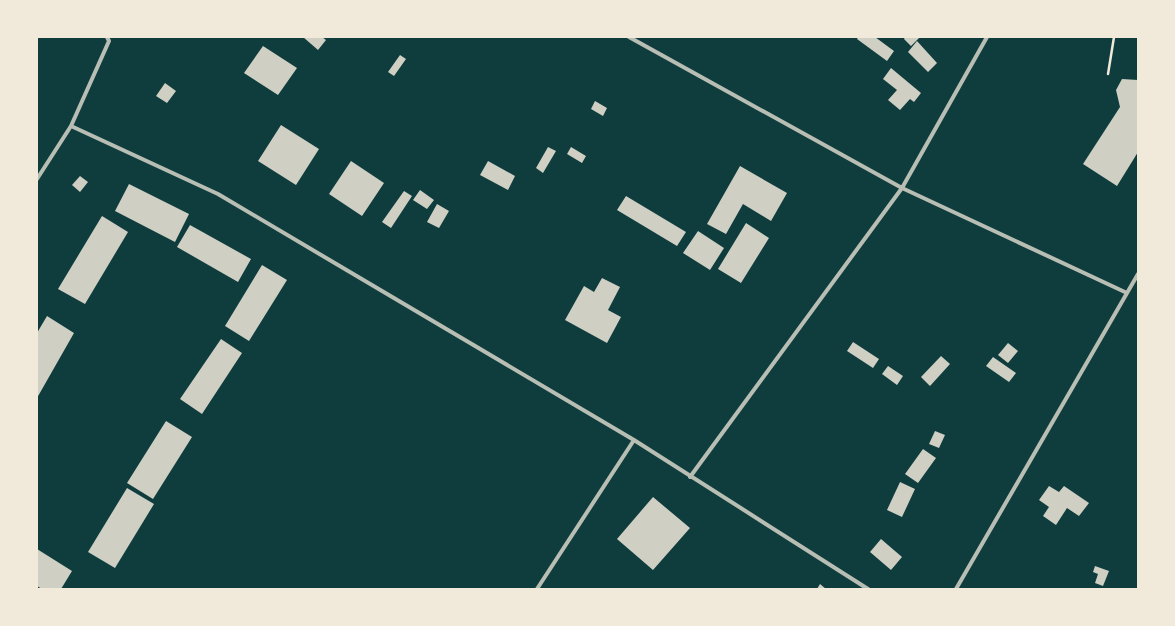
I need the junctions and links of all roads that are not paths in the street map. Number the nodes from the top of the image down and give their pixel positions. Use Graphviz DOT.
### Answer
graph roads {
  1 [pos="107,37"];
  2 [pos="629,37"];
  3 [pos="987,37"];
  4 [pos="71,126"];
  5 [pos="37,179"];
  6 [pos="902,188"];
  7 [pos="1138,274"];
  8 [pos="1127,293"];
  9 [pos="634,440"];
  10 [pos="690,477"];
  11 [pos="537,589"];
  12 [pos="868,589"];
  13 [pos="956,589"];
  1 -- 4 [label="street"];
  2 -- 6 [label="street"];
  3 -- 6 [label="street"];
  4 -- 5 [label="street"];
  4 -- 9 [label="street"];
  6 -- 8 [label="street"];
  6 -- 10 [label="street"];
  7 -- 8 [label="street"];
  8 -- 13 [label="street"];
  9 -- 10 [label="street"];
  9 -- 11 [label="street"];
  10 -- 12 [label="street"];
}
